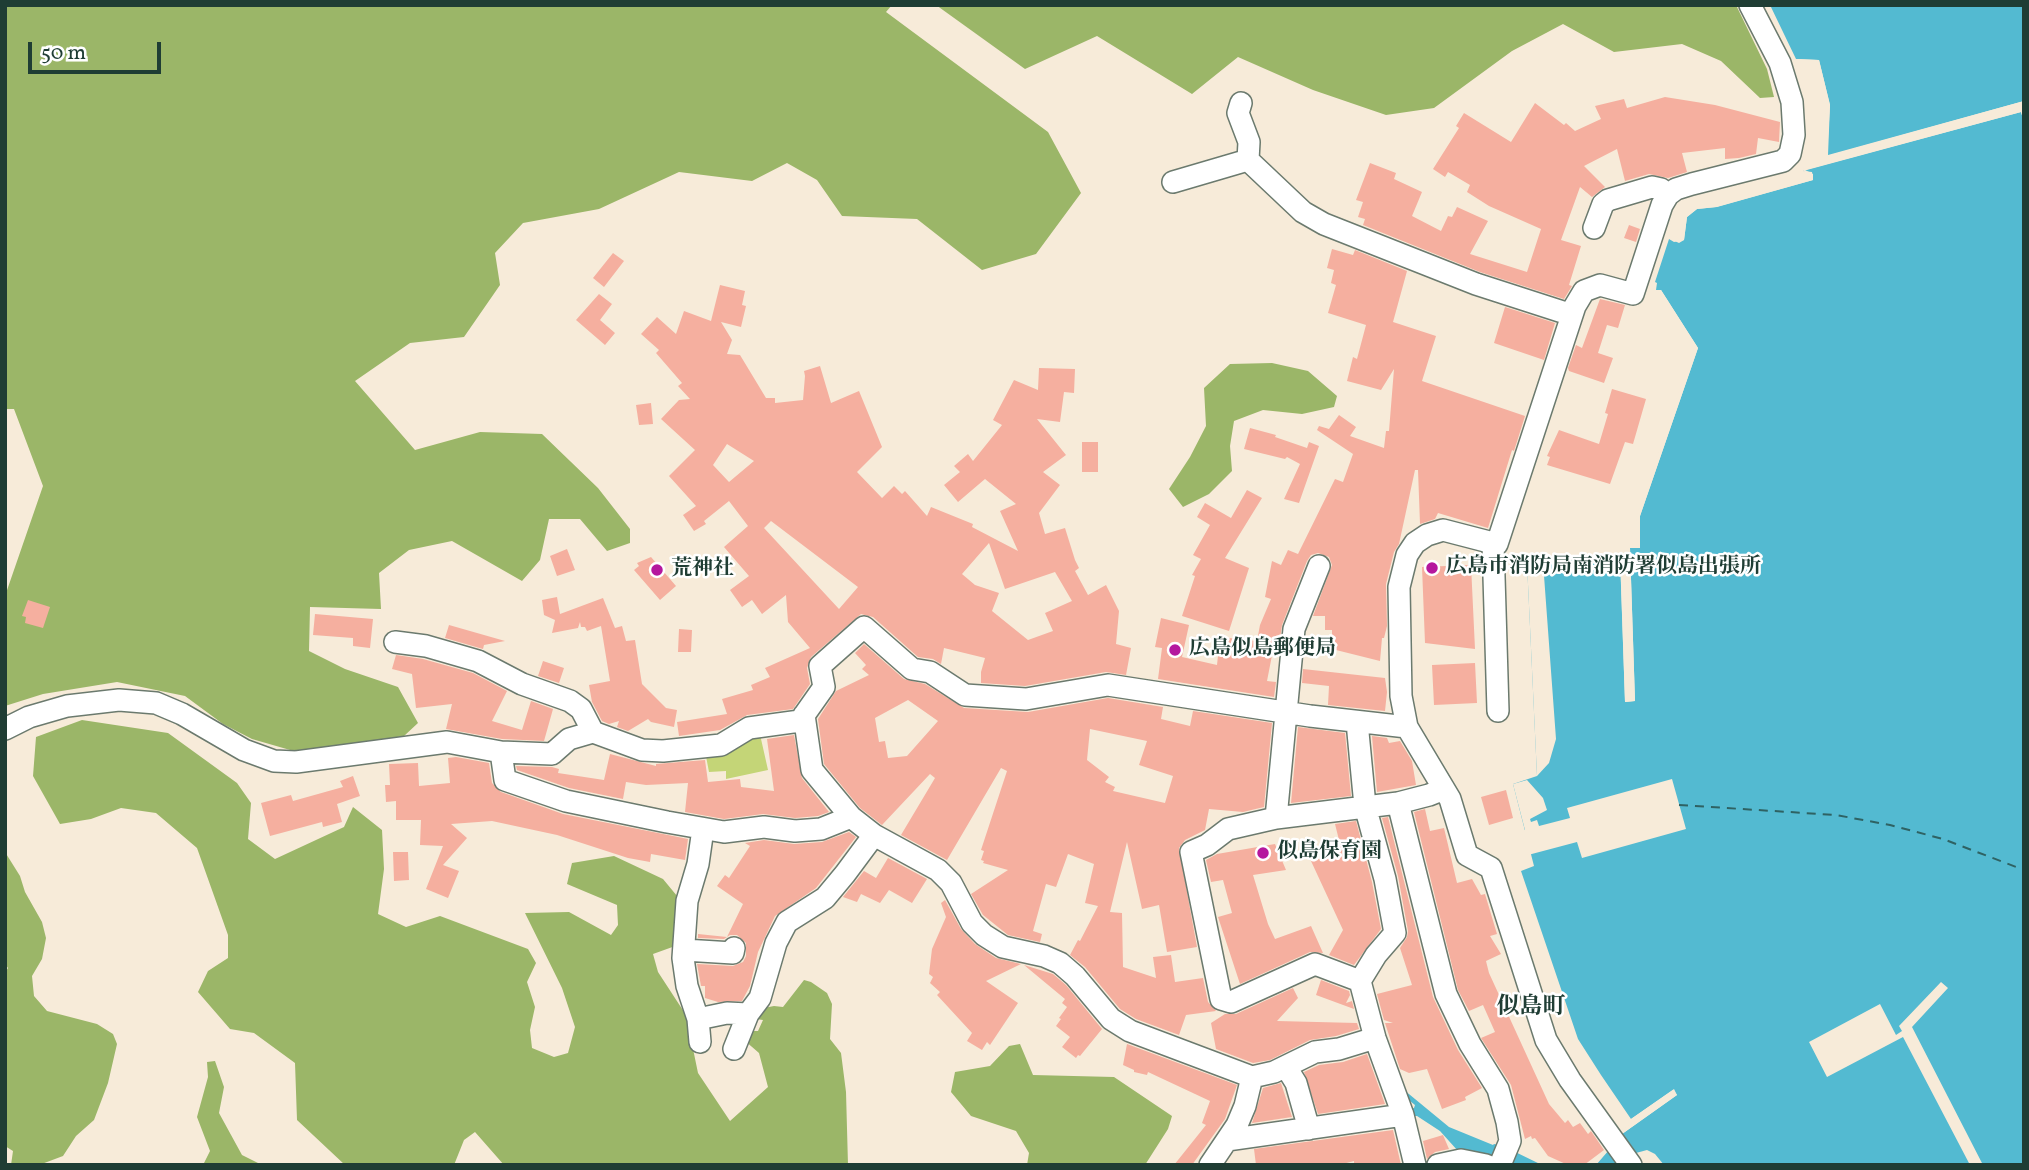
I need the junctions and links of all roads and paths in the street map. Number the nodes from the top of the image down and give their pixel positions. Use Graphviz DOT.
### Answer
graph roads {
  1 [pos="1750,5"];
  2 [pos="1241,103"];
  3 [pos="1248,160"];
  4 [pos="1173,182"];
  5 [pos="1668,195"];
  6 [pos="1594,228"];
  7 [pos="1572,315"];
  8 [pos="1493,543"];
  9 [pos="1320,566"];
  10 [pos="395,642"];
  11 [pos="1498,711"];
  12 [pos="1287,713"];
  13 [pos="804,715"];
  14 [pos="1357,722"];
  15 [pos="1406,727"];
  16 [pos="5,729"];
  17 [pos="593,732"];
  18 [pos="501,752"];
  19 [pos="1444,789"];
  20 [pos="1398,803"];
  21 [pos="1365,806"];
  22 [pos="850,817"];
  23 [pos="1276,818"];
  24 [pos="703,829"];
  25 [pos="874,835"];
  26 [pos="688,900"];
  27 [pos="693,921"];
  28 [pos="684,950"];
  29 [pos="726,956"];
  30 [pos="1360,981"];
  31 [pos="748,1014"];
  32 [pos="698,1019"];
  33 [pos="1375,1038"];
  34 [pos="700,1042"];
  35 [pos="734,1049"];
  36 [pos="1286,1067"];
  37 [pos="1252,1077"];
  38 [pos="1403,1115"];
  39 [pos="1309,1129"];
  40 [pos="1227,1140"];
  41 [pos="1504,1156"];
  42 [pos="1625,1156"];
  43 [pos="1210,1165"];
  44 [pos="1415,1165"];
  45 [pos="1438,1165"];
  46 [pos="1486,1165"];
  1 -- 5 [label="street"];
  2 -- 3 [label="street"];
  3 -- 4 [label="street"];
  3 -- 7 [label="street"];
  5 -- 6 [label="street"];
  5 -- 7 [label="street"];
  7 -- 8 [label="street"];
  8 -- 11 [label="street"];
  8 -- 15 [label="street"];
  9 -- 12 [label="street"];
  10 -- 17 [label="street"];
  12 -- 13 [label="street"];
  12 -- 14 [label="street"];
  12 -- 23 [label="street"];
  13 -- 17 [label="street"];
  13 -- 22 [label="street"];
  14 -- 15 [label="street"];
  14 -- 21 [label="street"];
  15 -- 19 [label="street"];
  16 -- 18 [label="street"];
  17 -- 18 [label="street"];
  18 -- 24 [label="street"];
  19 -- 20 [label="street"];
  19 -- 42 [label="street"];
  20 -- 21 [label="street"];
  20 -- 41 [label="street"];
  21 -- 23 [label="street"];
  21 -- 30 [label="street"];
  22 -- 24 [label="street"];
  22 -- 25 [label="street"];
  23 -- 30 [label="street"];
  24 -- 26 [label="street"];
  25 -- 31 [label="street"];
  25 -- 37 [label="street"];
  26 -- 27 [label="street"];
  26 -- 28 [label="street"];
  28 -- 29 [label="street"];
  28 -- 32 [label="street"];
  30 -- 33 [label="street"];
  31 -- 32 [label="street"];
  31 -- 35 [label="street"];
  32 -- 34 [label="street"];
  33 -- 36 [label="street"];
  33 -- 38 [label="street"];
  36 -- 37 [label="street"];
  36 -- 39 [label="street"];
  37 -- 40 [label="street"];
  38 -- 39 [label="street"];
  38 -- 44 [label="street"];
  39 -- 40 [label="street"];
  40 -- 43 [label="street"];
  45 -- 46 [label="street"];
}
